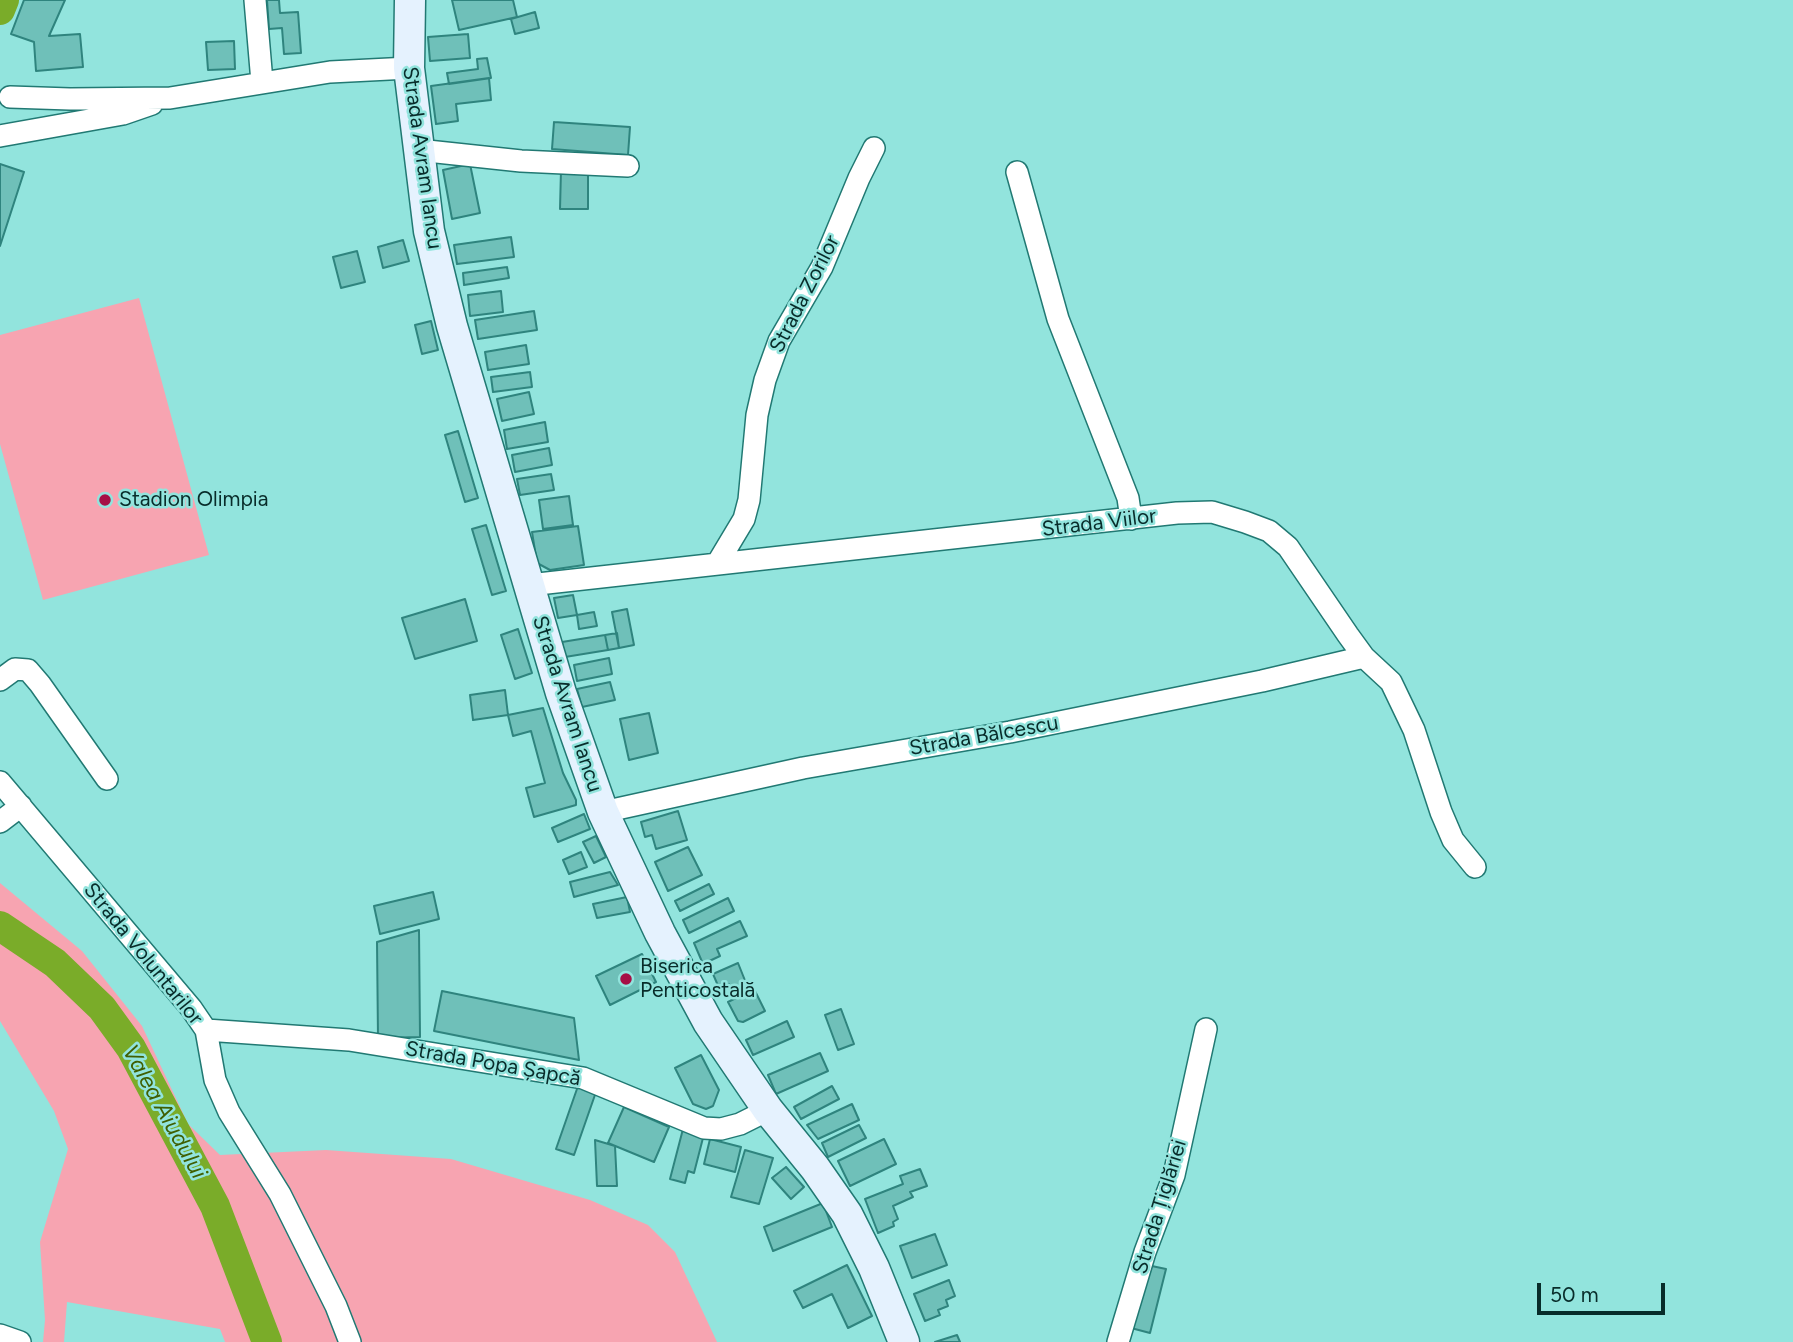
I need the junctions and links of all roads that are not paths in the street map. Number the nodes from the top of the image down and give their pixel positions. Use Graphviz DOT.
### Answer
graph roads {
  1 [pos="255,0"];
  2 [pos="410,0"];
  3 [pos="408,68"];
  4 [pos="262,82"];
  5 [pos="10,97"];
  6 [pos="170,98"];
  7 [pos="0,136"];
  8 [pos="874,148"];
  9 [pos="418,150"];
  10 [pos="628,166"];
  11 [pos="1017,172"];
  12 [pos="1131,519"];
  13 [pos="717,564"];
  14 [pos="529,585"];
  15 [pos="1364,657"];
  16 [pos="0,680"];
  17 [pos="107,779"];
  18 [pos="0,782"];
  19 [pos="20,806"];
  20 [pos="603,812"];
  21 [pos="0,822"];
  22 [pos="1475,867"];
  23 [pos="1206,1029"];
  24 [pos="206,1030"];
  25 [pos="768,1110"];
  26 [pos="0,1335"];
  27 [pos="20,1342"];
  28 [pos="350,1342"];
  29 [pos="904,1342"];
  30 [pos="1118,1342"];
  1 -- 4 [label="street"];
  2 -- 3 [label="main road, Strada Avram Iancu"];
  3 -- 4 [label="street"];
  3 -- 9 [label="main road, Strada Avram Iancu"];
  4 -- 6 [label="street"];
  5 -- 6 [label="street"];
  6 -- 7 [label="street"];
  8 -- 13 [label="street, Strada Zorilor"];
  9 -- 10 [label="street"];
  9 -- 14 [label="main road, Strada Avram Iancu"];
  11 -- 12 [label="street"];
  12 -- 13 [label="street, Strada Viilor"];
  12 -- 15 [label="street, Strada Viilor"];
  13 -- 14 [label="street, Strada Viilor"];
  14 -- 20 [label="main road, Strada Avram Iancu"];
  15 -- 20 [label="street, Strada Bălcescu"];
  15 -- 22 [label="street, Strada Viilor"];
  16 -- 17 [label="street"];
  18 -- 19 [label="street, Strada Voluntarilor"];
  19 -- 21 [label="street"];
  19 -- 24 [label="street, Strada Voluntarilor"];
  20 -- 25 [label="main road, Strada Avram Iancu"];
  23 -- 30 [label="street, Strada Țiglăriei"];
  24 -- 25 [label="street, Strada Popa Șapcă"];
  24 -- 28 [label="street, Strada Voluntarilor"];
  25 -- 29 [label="main road, Strada Avram Iancu"];
  26 -- 27 [label="street"];
}
